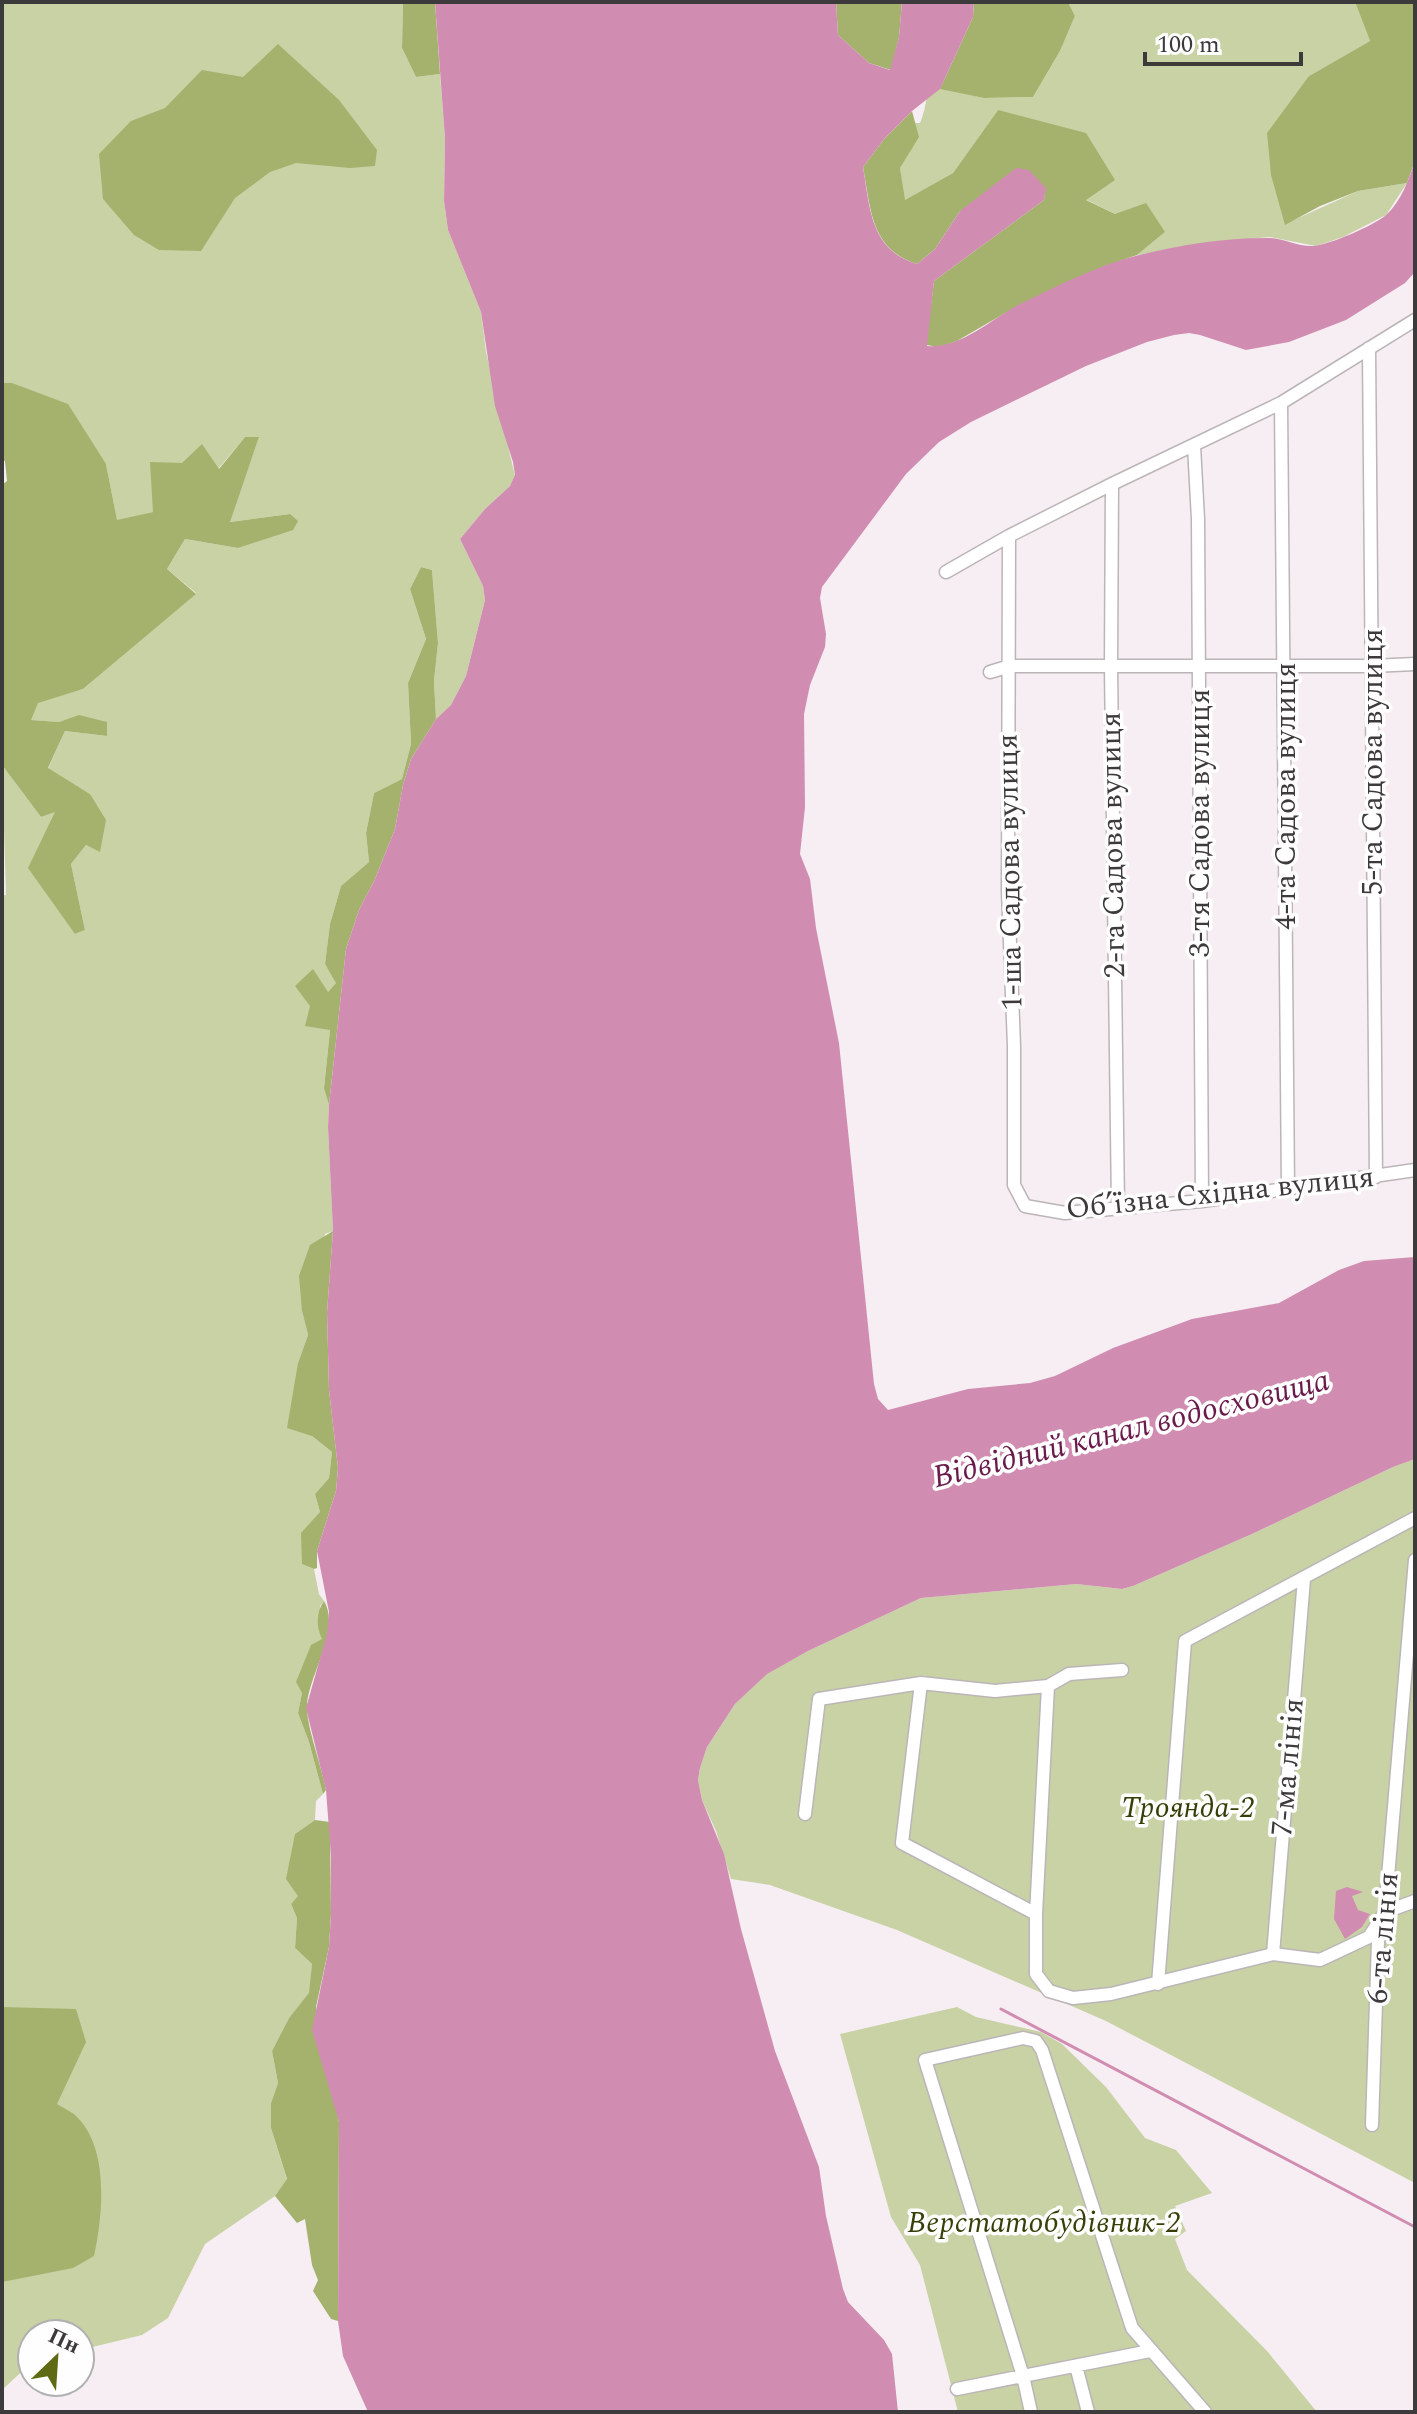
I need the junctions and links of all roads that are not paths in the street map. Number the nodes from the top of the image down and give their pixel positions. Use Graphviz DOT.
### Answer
graph roads {
  1 [pos="1415,320"];
  2 [pos="1369,348"];
  3 [pos="1281,403"];
  4 [pos="1194,446"];
  5 [pos="1112,484"];
  6 [pos="1009,536"];
  7 [pos="946,572"];
  8 [pos="1415,664"];
  9 [pos="1200,665"];
  10 [pos="1010,666"];
  11 [pos="1285,666"];
  12 [pos="1372,666"];
  13 [pos="1111,667"];
  14 [pos="990,672"];
  15 [pos="1415,1170"];
  16 [pos="1376,1177"];
  17 [pos="1288,1189"];
  18 [pos="1202,1201"];
  19 [pos="1025,1206"];
  20 [pos="1118,1207"];
  21 [pos="1415,1518"];
  22 [pos="1415,1560"];
  23 [pos="1304,1579"];
  24 [pos="1122,1670"];
  25 [pos="921,1683"];
  26 [pos="1048,1686"];
  27 [pos="805,1814"];
  28 [pos="1415,1901"];
  29 [pos="1385,1912"];
  30 [pos="1036,1914"];
  31 [pos="1273,1954"];
  32 [pos="1158,1984"];
  33 [pos="1372,2125"];
  34 [pos="1150,2351"];
  35 [pos="1076,2366"];
  36 [pos="1023,2376"];
  37 [pos="957,2389"];
  38 [pos="1031,2412"];
  39 [pos="1088,2412"];
  40 [pos="1205,2412"];
  1 -- 2 [label="street"];
  2 -- 3 [label="street"];
  2 -- 12 [label="street, 5-та Садова вулиця"];
  3 -- 4 [label="street"];
  3 -- 11 [label="street, 4-та Садова вулиця"];
  4 -- 5 [label="street"];
  4 -- 9 [label="street, 3-тя Садова вулиця"];
  5 -- 6 [label="street"];
  5 -- 13 [label="street, 2-га Садова вулиця"];
  6 -- 7 [label="street"];
  6 -- 10 [label="street, 1-ша Садова вулиця"];
  8 -- 12 [label="street"];
  9 -- 11 [label="street"];
  9 -- 13 [label="street"];
  9 -- 18 [label="street, 3-тя Садова вулиця"];
  10 -- 13 [label="street"];
  10 -- 14 [label="street"];
  10 -- 19 [label="street, 1-ша Садова вулиця"];
  11 -- 12 [label="street"];
  11 -- 17 [label="street, 4-та Садова вулиця"];
  12 -- 16 [label="street, 5-та Садова вулиця"];
  13 -- 20 [label="street, 2-га Садова вулиця"];
  15 -- 16 [label="street, Обʼїзна Східна вулиця"];
  16 -- 17 [label="street, Обʼїзна Східна вулиця"];
  17 -- 18 [label="street, Обʼїзна Східна вулиця"];
  18 -- 20 [label="street, Обʼїзна Східна вулиця"];
  19 -- 20 [label="street, Обʼїзна Східна вулиця"];
  21 -- 23 [label="street"];
  22 -- 29 [label="street, 6-та лінія"];
  23 -- 31 [label="street, 7-ма лінія"];
  23 -- 32 [label="street"];
  24 -- 26 [label="street"];
  25 -- 26 [label="street"];
  25 -- 27 [label="street"];
  25 -- 30 [label="street"];
  26 -- 30 [label="street"];
  28 -- 29 [label="street"];
  29 -- 31 [label="street"];
  29 -- 33 [label="street, 6-та лінія"];
  30 -- 32 [label="street"];
  31 -- 32 [label="street"];
  34 -- 35 [label="street"];
  34 -- 36 [label="street"];
  34 -- 40 [label="street"];
  35 -- 36 [label="street"];
  35 -- 39 [label="street"];
  36 -- 37 [label="street"];
  36 -- 38 [label="street"];
}
